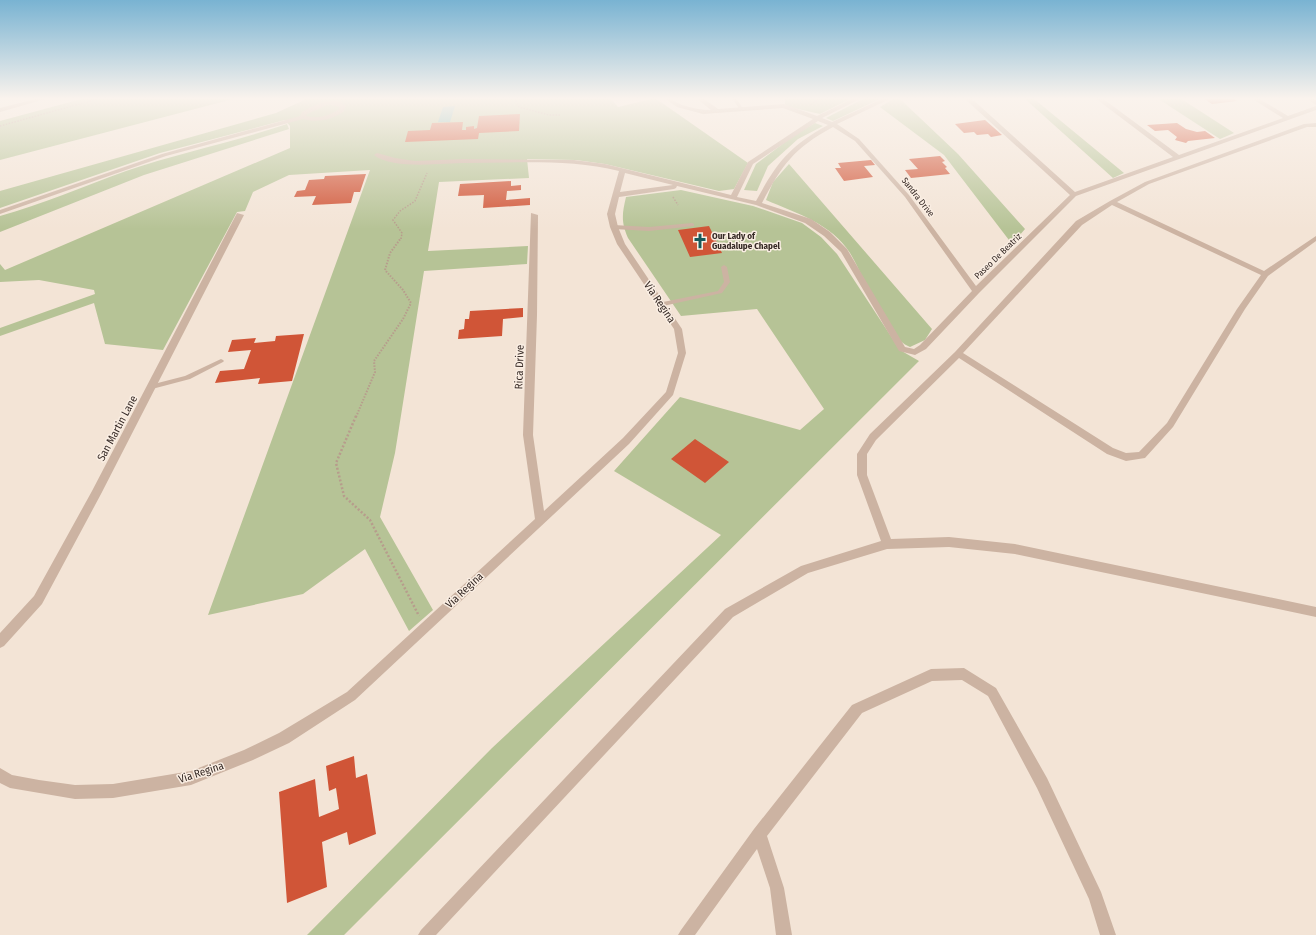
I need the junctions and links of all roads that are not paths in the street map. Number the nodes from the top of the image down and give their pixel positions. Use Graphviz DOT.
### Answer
graph roads {
  1 [pos="213,142"];
  2 [pos="782,142"];
  3 [pos="804,142"];
  4 [pos="858,142"];
  5 [pos="1015,142"];
  6 [pos="1156,142"];
  7 [pos="1220,142"];
  8 [pos="1260,142"];
  9 [pos="377,155"];
  10 [pos="1176,157"];
  11 [pos="622,171"];
  12 [pos="683,186"];
  13 [pos="615,195"];
  14 [pos="1074,195"];
  15 [pos="733,198"];
  16 [pos="1112,202"];
  17 [pos="758,204"];
  18 [pos="0,212"];
  19 [pos="240,215"];
  20 [pos="534,215"];
  21 [pos="692,225"];
  22 [pos="614,228"];
  23 [pos="1316,238"];
  24 [pos="724,267"];
  25 [pos="1265,274"];
  26 [pos="976,291"];
  27 [pos="663,304"];
  28 [pos="958,354"];
  29 [pos="221,361"];
  30 [pos="152,387"];
  31 [pos="540,520"];
  32 [pos="887,544"];
  33 [pos="1316,612"];
  34 [pos="0,642"];
  35 [pos="0,775"];
  36 [pos="759,834"];
  37 [pos="426,935"];
  38 [pos="686,935"];
  39 [pos="784,935"];
  40 [pos="1108,935"];
  1 -- 18 [label="street"];
  2 -- 15 [label="street"];
  3 -- 17 [label="street"];
  4 -- 26 [label="street, Sandra Drive"];
  5 -- 14 [label="street"];
  6 -- 10 [label="street"];
  7 -- 10 [label="street, Paseo De Beatriz"];
  8 -- 16 [label="street"];
  9 -- 11 [label="street"];
  10 -- 14 [label="street, Paseo De Beatriz"];
  11 -- 12 [label="street"];
  11 -- 13 [label="street, Via Regina"];
  12 -- 13 [label="street"];
  12 -- 15 [label="street"];
  13 -- 22 [label="street, Via Regina"];
  14 -- 26 [label="street, Paseo De Beatriz"];
  15 -- 17 [label="street"];
  16 -- 25 [label="street"];
  16 -- 28 [label="street"];
  17 -- 26 [label="street, Paseo De Beatriz"];
  19 -- 30 [label="street, San Martin Lane"];
  20 -- 31 [label="street, Rica Drive"];
  21 -- 22 [label="lane"];
  22 -- 27 [label="street, Via Regina"];
  23 -- 25 [label="street"];
  24 -- 27 [label="lane"];
  25 -- 28 [label="street"];
  27 -- 31 [label="street, Via Regina"];
  28 -- 32 [label="street"];
  29 -- 30 [label="lane"];
  30 -- 34 [label="street, San Martin Lane"];
  31 -- 35 [label="street, Via Regina"];
  32 -- 33 [label="street"];
  32 -- 37 [label="street"];
  36 -- 38 [label="street"];
  36 -- 39 [label="street"];
  36 -- 40 [label="street"];
}
